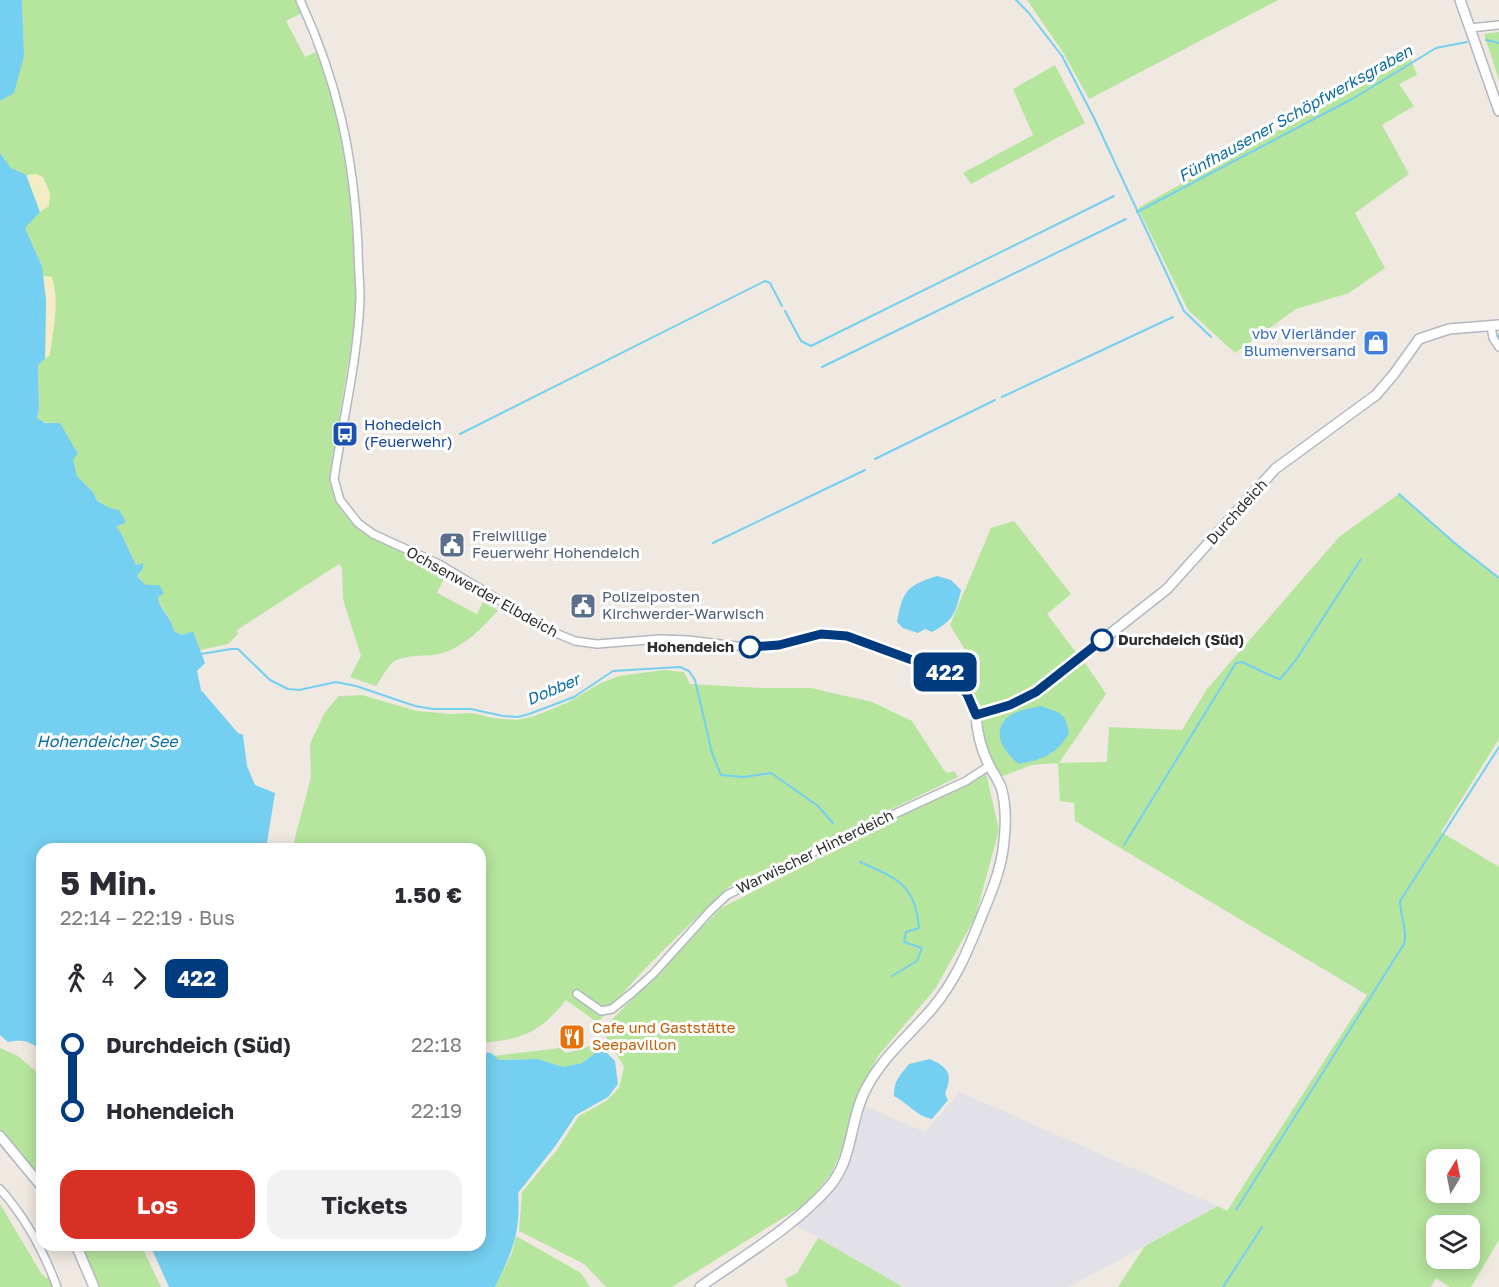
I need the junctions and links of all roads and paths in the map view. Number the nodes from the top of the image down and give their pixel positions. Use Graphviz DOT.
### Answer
graph roads {
  1 [pos="300,0"];
  2 [pos="1460,0"];
  3 [pos="1499,25"];
  4 [pos="1470,28"];
  5 [pos="1499,111"];
  6 [pos="1495,325"];
  7 [pos="1499,347"];
  8 [pos="976,715"];
  9 [pos="989,766"];
  10 [pos="577,994"];
  11 [pos="0,1136"];
  12 [pos="36,1180"];
  13 [pos="0,1188"];
  14 [pos="36,1242"];
  15 [pos="41,1251"];
  16 [pos="79,1251"];
  17 [pos="57,1287"];
  18 [pos="94,1287"];
  19 [pos="700,1287"];
  1 -- 8 [label="street, Ochsenwerder Elbdeich"];
  2 -- 4 [label="street"];
  3 -- 4 [label="street"];
  4 -- 5 [label="street"];
  6 -- 7 [label="street"];
  6 -- 8 [label="street, Durchdeich"];
  8 -- 9 [label="street"];
  9 -- 10 [label="street, Warwischer Hinterdeich"];
  9 -- 19 [label="street"];
  11 -- 12 [label="street"];
  13 -- 14 [label="street"];
  15 -- 17 [label="street"];
  16 -- 18 [label="street"];
}
